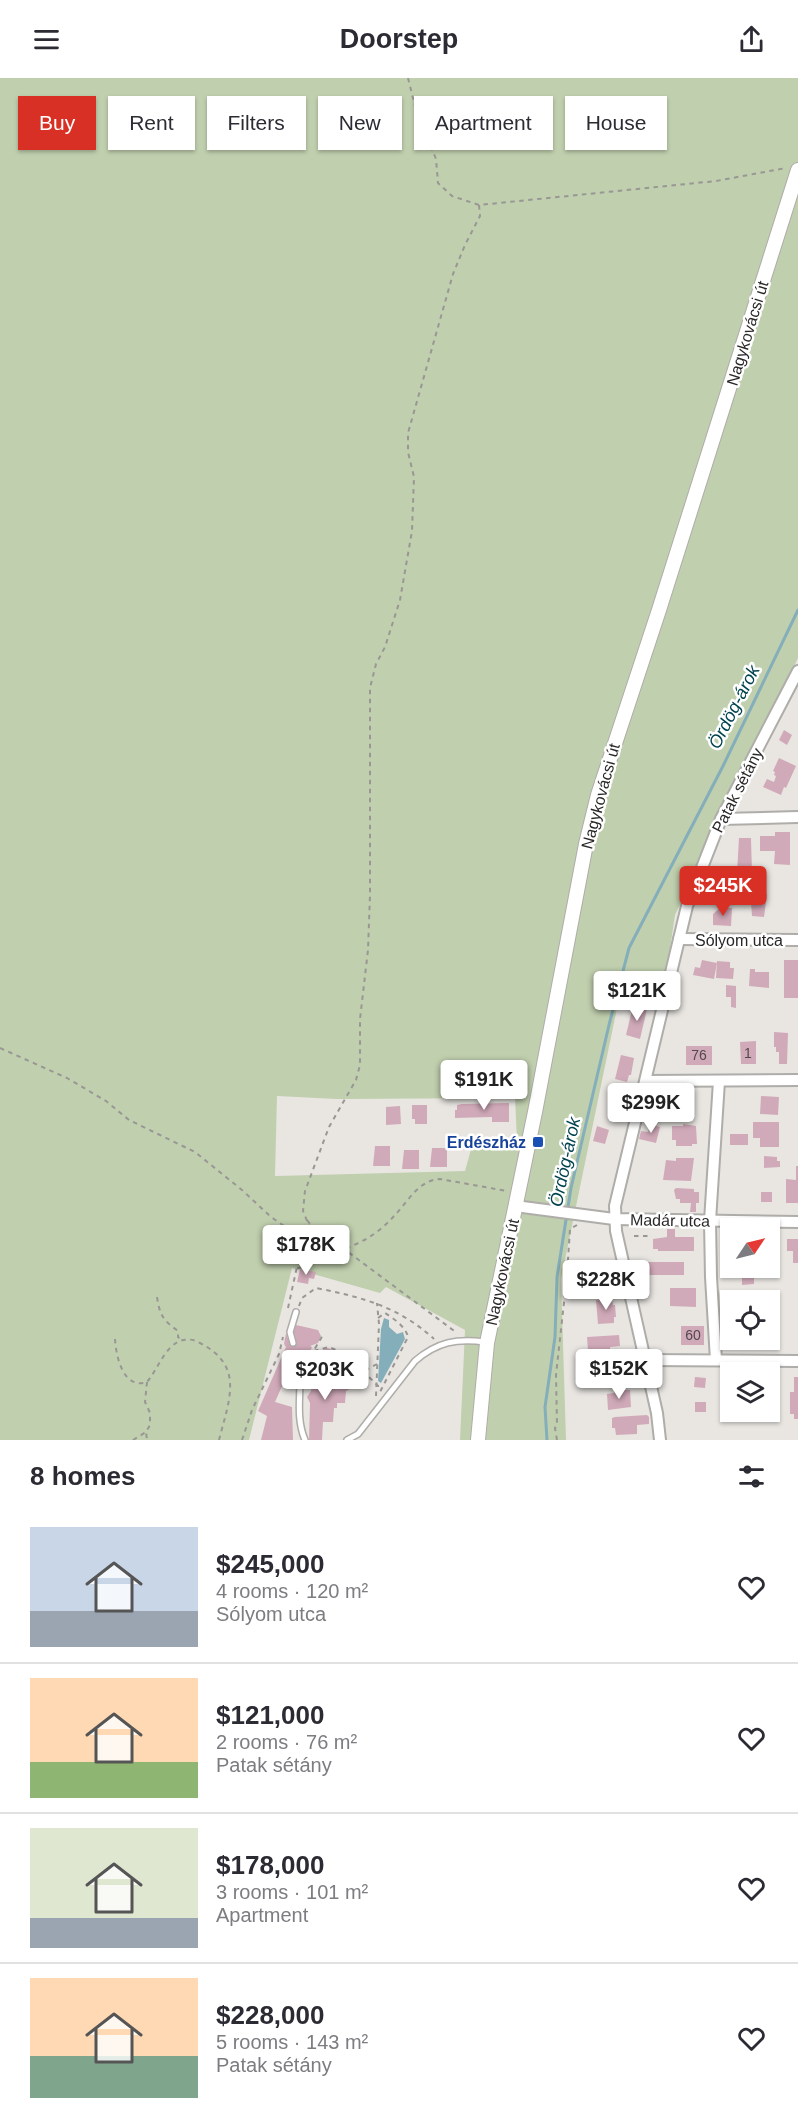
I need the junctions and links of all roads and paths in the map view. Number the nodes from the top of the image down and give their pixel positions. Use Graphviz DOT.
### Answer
graph roads {
  1 [pos="408,78"];
  2 [pos="795,169"];
  3 [pos="479,205"];
  4 [pos="798,671"];
  5 [pos="798,817"];
  6 [pos="721,819"];
  7 [pos="679,939"];
  8 [pos="798,940"];
  9 [pos="0,1048"];
  10 [pos="719,1080"];
  11 [pos="798,1080"];
  12 [pos="646,1081"];
  13 [pos="517,1200"];
  14 [pos="578,1215"];
  15 [pos="305,1217"];
  16 [pos="615,1219"];
  17 [pos="710,1221"];
  18 [pos="798,1222"];
  19 [pos="313,1235"];
  20 [pos="319,1235"];
  21 [pos="634,1236"];
  22 [pos="652,1236"];
  23 [pos="303,1239"];
  24 [pos="344,1249"];
  25 [pos="317,1255"];
  26 [pos="297,1268"];
  27 [pos="158,1297"];
  28 [pos="377,1303"];
  29 [pos="296,1312"];
  30 [pos="286,1317"];
  31 [pos="378,1318"];
  32 [pos="323,1335"];
  33 [pos="283,1336"];
  34 [pos="115,1339"];
  35 [pos="465,1339"];
  36 [pos="182,1340"];
  37 [pos="293,1343"];
  38 [pos="487,1343"];
  39 [pos="440,1345"];
  40 [pos="314,1351"];
  41 [pos="343,1353"];
  42 [pos="297,1355"];
  43 [pos="645,1360"];
  44 [pos="716,1360"];
  45 [pos="798,1361"];
  46 [pos="300,1363"];
  47 [pos="377,1363"];
  48 [pos="369,1369"];
  49 [pos="369,1377"];
  50 [pos="147,1382"];
  51 [pos="376,1384"];
  52 [pos="382,1386"];
  53 [pos="146,1432"];
  54 [pos="133,1440"];
  55 [pos="147,1440"];
  56 [pos="219,1440"];
  57 [pos="242,1440"];
  58 [pos="304,1440"];
  59 [pos="347,1440"];
  60 [pos="478,1440"];
  61 [pos="557,1440"];
  62 [pos="660,1440"];
  1 -- 3 [label="path"];
  2 -- 3 [label="path"];
  2 -- 13 [label="street, Nagykovácsi út"];
  3 -- 15 [label="path"];
  4 -- 6 [label="street, Patak sétány"];
  5 -- 6 [label="street"];
  6 -- 7 [label="street, Patak sétány"];
  7 -- 8 [label="street, Sólyom utca"];
  7 -- 12 [label="street, Patak sétány"];
  9 -- 23 [label="path"];
  10 -- 11 [label="street"];
  10 -- 12 [label="street"];
  10 -- 17 [label="street"];
  12 -- 16 [label="street, Patak sétány"];
  13 -- 14 [label="street, Madár utca"];
  13 -- 24 [label="path"];
  13 -- 38 [label="street, Nagykovácsi út"];
  14 -- 16 [label="street, Madár utca"];
  14 -- 61 [label="path"];
  15 -- 19 [label="path"];
  15 -- 20 [label="path"];
  16 -- 17 [label="street, Madár utca"];
  16 -- 43 [label="street, Patak sétány"];
  17 -- 18 [label="street, Madár utca"];
  17 -- 44 [label="street"];
  19 -- 20 [label="path"];
  19 -- 23 [label="path"];
  19 -- 25 [label="path"];
  20 -- 24 [label="path"];
  21 -- 22 [label="path"];
  23 -- 26 [label="path"];
  24 -- 25 [label="path"];
  24 -- 35 [label="path"];
  25 -- 26 [label="path"];
  26 -- 30 [label="path"];
  27 -- 36 [label="path"];
  28 -- 29 [label="path"];
  28 -- 31 [label="path"];
  28 -- 39 [label="path"];
  29 -- 37 [label="lane"];
  31 -- 47 [label="path"];
  31 -- 52 [label="path"];
  32 -- 40 [label="path"];
  33 -- 57 [label="path"];
  34 -- 50 [label="path"];
  35 -- 38 [label="lane"];
  35 -- 39 [label="lane"];
  36 -- 50 [label="path"];
  36 -- 56 [label="path"];
  38 -- 60 [label="street, Nagykovácsi út"];
  39 -- 59 [label="lane"];
  40 -- 41 [label="path"];
  40 -- 46 [label="path"];
  42 -- 46 [label="lane"];
  43 -- 44 [label="street"];
  43 -- 62 [label="street, Patak sétány"];
  44 -- 45 [label="street"];
  46 -- 58 [label="lane"];
  47 -- 48 [label="path"];
  47 -- 51 [label="path"];
  48 -- 49 [label="path"];
  48 -- 49 [label="path"];
  49 -- 51 [label="path"];
  50 -- 53 [label="path"];
  51 -- 52 [label="path"];
  51 -- 52 [label="path"];
  53 -- 54 [label="path"];
  53 -- 55 [label="path"];
}
